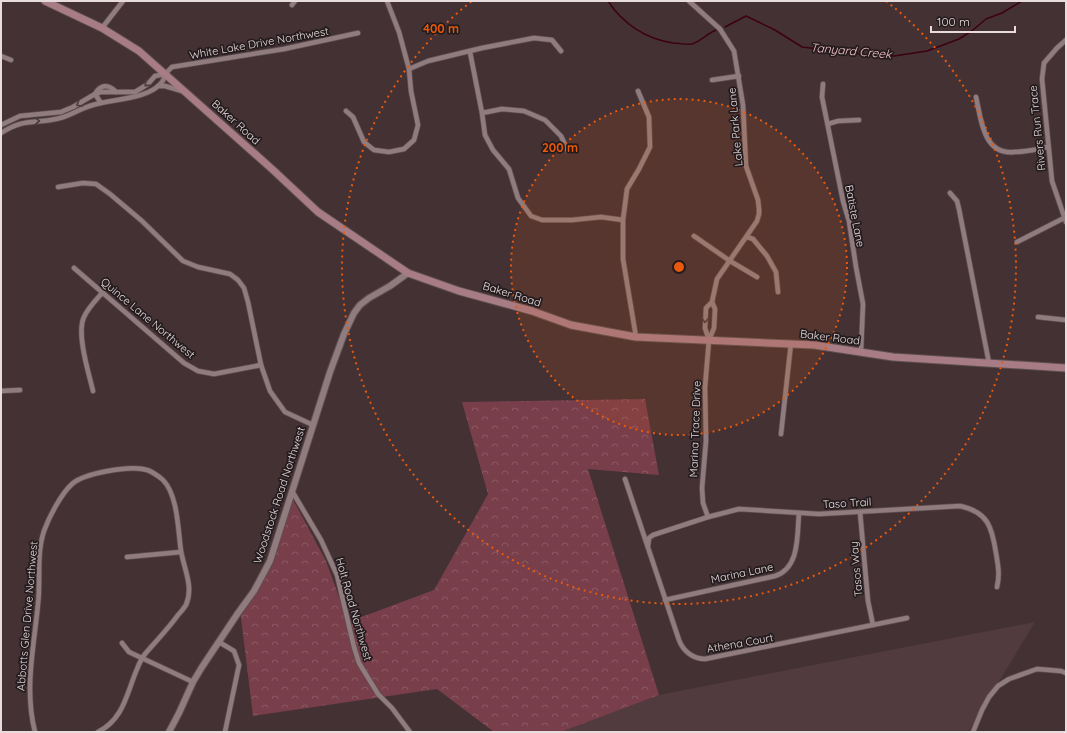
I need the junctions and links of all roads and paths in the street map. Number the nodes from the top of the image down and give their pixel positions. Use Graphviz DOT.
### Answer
graph roads {
  1 [pos="44,1"];
  2 [pos="123,1"];
  3 [pos="387,1"];
  4 [pos="689,1"];
  5 [pos="102,28"];
  6 [pos="358,33"];
  7 [pos="1066,40"];
  8 [pos="561,51"];
  9 [pos="470,52"];
  10 [pos="1,56"];
  11 [pos="11,60"];
  12 [pos="408,69"];
  13 [pos="165,74"];
  14 [pos="739,76"];
  15 [pos="712,80"];
  16 [pos="823,84"];
  17 [pos="158,86"];
  18 [pos="638,91"];
  19 [pos="185,92"];
  20 [pos="94,94"];
  21 [pos="976,97"];
  22 [pos="101,103"];
  23 [pos="346,111"];
  24 [pos="482,113"];
  25 [pos="859,120"];
  26 [pos="828,124"];
  27 [pos="1,125"];
  28 [pos="1,133"];
  29 [pos="1048,147"];
  30 [pos="568,151"];
  31 [pos="58,186"];
  32 [pos="950,193"];
  33 [pos="622,220"];
  34 [pos="1065,220"];
  35 [pos="694,236"];
  36 [pos="747,237"];
  37 [pos="1017,242"];
  38 [pos="730,261"];
  39 [pos="74,268"];
  40 [pos="408,273"];
  41 [pos="758,277"];
  42 [pos="103,292"];
  43 [pos="778,292"];
  44 [pos="712,302"];
  45 [pos="1038,317"];
  46 [pos="1066,320"];
  47 [pos="636,337"];
  48 [pos="709,340"];
  49 [pos="791,344"];
  50 [pos="861,352"];
  51 [pos="989,363"];
  52 [pos="261,365"];
  53 [pos="1066,368"];
  54 [pos="20,390"];
  55 [pos="1,391"];
  56 [pos="93,391"];
  57 [pos="313,425"];
  58 [pos="781,434"];
  59 [pos="625,479"];
  60 [pos="292,491"];
  61 [pos="860,512"];
  62 [pos="799,513"];
  63 [pos="708,517"];
  64 [pos="648,546"];
  65 [pos="182,552"];
  66 [pos="127,557"];
  67 [pos="997,587"];
  68 [pos="666,600"];
  69 [pos="907,618"];
  70 [pos="873,625"];
  71 [pos="219,642"];
  72 [pos="122,643"];
  73 [pos="141,658"];
  74 [pos="1066,673"];
  75 [pos="193,682"];
  76 [pos="408,730"];
  77 [pos="35,732"];
  78 [pos="98,732"];
  79 [pos="169,732"];
  80 [pos="224,732"];
  81 [pos="973,732"];
  1 -- 5 [label="main road, Baker Road"];
  2 -- 5 [label="street"];
  3 -- 12 [label="street"];
  4 -- 14 [label="street, Lake Park Lane"];
  5 -- 13 [label="main road, Baker Road"];
  6 -- 13 [label="street, White Lake Drive Northwest"];
  7 -- 29 [label="street, Rivers Run Trace"];
  8 -- 9 [label="street"];
  9 -- 12 [label="street"];
  9 -- 24 [label="street"];
  10 -- 11 [label="street"];
  12 -- 23 [label="street"];
  13 -- 17 [label="street"];
  13 -- 19 [label="main road, Baker Road"];
  13 -- 20 [label="street, White Lake Drive Northwest, one-way"];
  14 -- 15 [label="street"];
  14 -- 36 [label="street, Lake Park Lane"];
  16 -- 26 [label="street, Batiste Lane"];
  17 -- 19 [label="street"];
  17 -- 22 [label="street"];
  18 -- 33 [label="street"];
  19 -- 40 [label="main road, Baker Road"];
  20 -- 22 [label="street"];
  20 -- 27 [label="street, one-way"];
  21 -- 29 [label="street"];
  28 -- 22 [label="street, one-way"];
  24 -- 30 [label="street"];
  24 -- 33 [label="street"];
  25 -- 26 [label="street"];
  26 -- 50 [label="street, Batiste Lane"];
  29 -- 34 [label="street, Rivers Run Trace"];
  31 -- 52 [label="street"];
  32 -- 51 [label="street"];
  33 -- 47 [label="street"];
  34 -- 37 [label="street"];
  35 -- 38 [label="street"];
  36 -- 38 [label="street, Lake Park Lane"];
  36 -- 43 [label="street"];
  38 -- 41 [label="street"];
  38 -- 44 [label="street, Lake Park Lane"];
  39 -- 42 [label="street, Quince Lane Northwest"];
  40 -- 47 [label="main road, Baker Road"];
  40 -- 57 [label="street, Woodstock Road Northwest"];
  42 -- 52 [label="street, Quince Lane Northwest"];
  42 -- 56 [label="street"];
  44 -- 48 [label="street, Lake Park Lane"];
  44 -- 48 [label="street, Lake Park Lane, one-way"];
  45 -- 46 [label="street"];
  47 -- 48 [label="main road, Baker Road"];
  48 -- 49 [label="main road, Baker Road"];
  48 -- 63 [label="street, Marina Trace Drive"];
  49 -- 50 [label="main road, Baker Road"];
  49 -- 58 [label="street"];
  50 -- 51 [label="main road, Baker Road"];
  51 -- 53 [label="main road, Baker Road"];
  52 -- 57 [label="street"];
  54 -- 55 [label="street"];
  57 -- 60 [label="street, Woodstock Road Northwest"];
  59 -- 64 [label="street, Athena Court"];
  60 -- 71 [label="street, Woodstock Road Northwest"];
  60 -- 76 [label="street, Holt Road Northwest"];
  61 -- 62 [label="street, Taso Trail"];
  61 -- 67 [label="street, Taso Trail"];
  61 -- 70 [label="street, Tasos Way"];
  62 -- 63 [label="street, Taso Trail"];
  62 -- 68 [label="street, Marina Lane"];
  63 -- 64 [label="street, Taso Trail"];
  64 -- 68 [label="street, Athena Court"];
  65 -- 66 [label="street"];
  65 -- 73 [label="street, Abbotts Glen Drive Northwest"];
  65 -- 77 [label="street, Abbotts Glen Drive Northwest"];
  68 -- 70 [label="street, Athena Court"];
  69 -- 70 [label="street, Athena Court"];
  71 -- 75 [label="street, Woodstock Road Northwest"];
  71 -- 80 [label="street"];
  72 -- 73 [label="street"];
  73 -- 75 [label="street"];
  73 -- 78 [label="street, Abbotts Glen Drive Northwest"];
  74 -- 81 [label="street"];
  75 -- 79 [label="street, Woodstock Road Northwest"];
}
